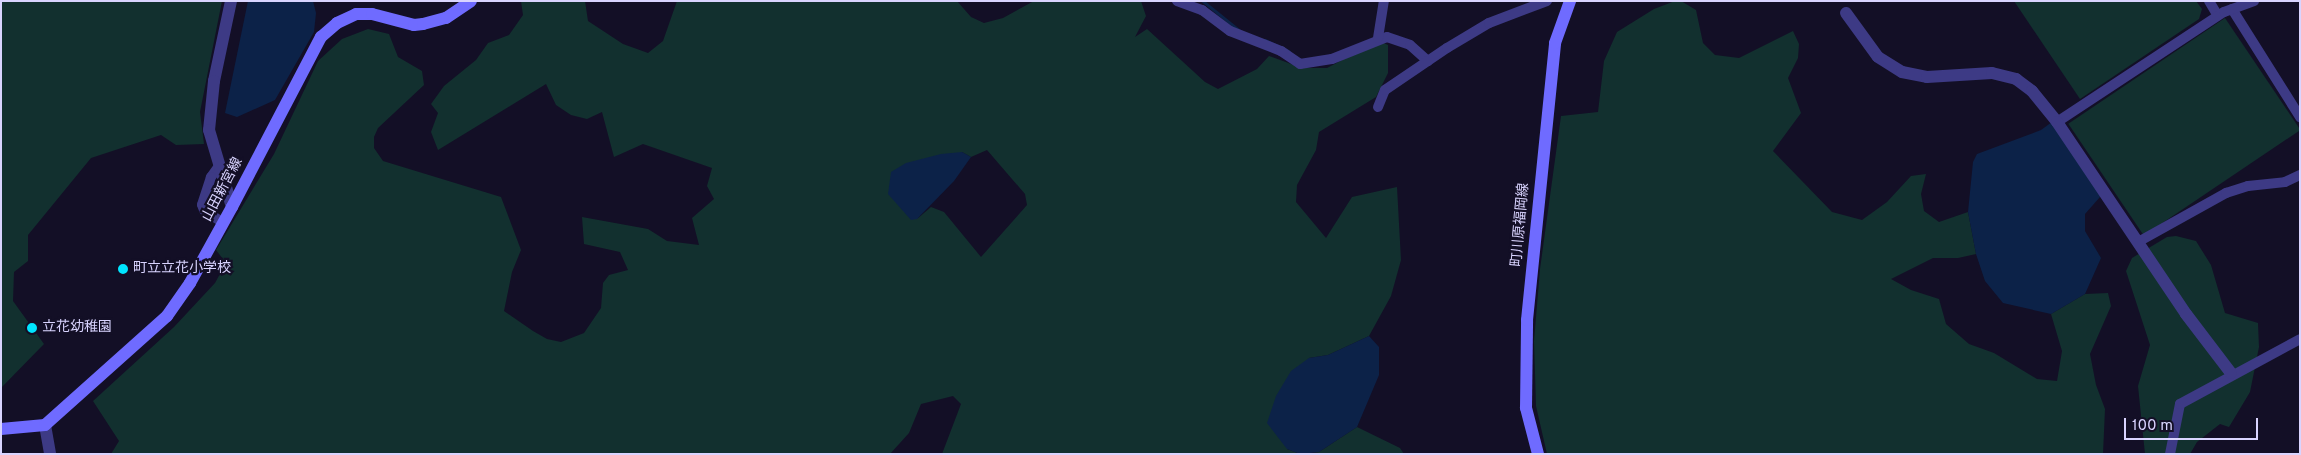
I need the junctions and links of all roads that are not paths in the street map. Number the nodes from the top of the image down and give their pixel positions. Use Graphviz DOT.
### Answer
graph roads {
  1 [pos="231,1"];
  2 [pos="471,1"];
  3 [pos="1177,1"];
  4 [pos="1384,1"];
  5 [pos="1547,1"];
  6 [pos="2209,1"];
  7 [pos="2254,1"];
  8 [pos="1568,2"];
  9 [pos="2232,9"];
  10 [pos="1846,12"];
  11 [pos="2218,16"];
  12 [pos="1378,38"];
  13 [pos="1428,61"];
  14 [pos="1378,107"];
  15 [pos="2300,117"];
  16 [pos="2057,122"];
  17 [pos="219,166"];
  18 [pos="2300,175"];
  19 [pos="232,206"];
  20 [pos="223,223"];
  21 [pos="2138,242"];
  22 [pos="2300,339"];
  23 [pos="2231,373"];
  24 [pos="45,425"];
  25 [pos="1,429"];
  26 [pos="50,454"];
  27 [pos="1538,454"];
  28 [pos="2170,454"];
  1 -- 17 [label="street"];
  2 -- 19 [label="main road, 山田新宮線"];
  3 -- 12 [label="street"];
  4 -- 12 [label="street"];
  5 -- 13 [label="street"];
  6 -- 11 [label="street"];
  7 -- 9 [label="street"];
  8 -- 27 [label="main road, 町川原福岡線"];
  9 -- 11 [label="street"];
  9 -- 15 [label="street"];
  10 -- 16 [label="street"];
  11 -- 16 [label="street"];
  12 -- 13 [label="street"];
  13 -- 14 [label="street"];
  16 -- 21 [label="street"];
  17 -- 19 [label="street"];
  17 -- 20 [label="street"];
  18 -- 21 [label="street"];
  19 -- 20 [label="main road, 山田新宮線"];
  20 -- 24 [label="main road, 山田新宮線"];
  21 -- 23 [label="street"];
  22 -- 23 [label="street"];
  23 -- 28 [label="street"];
  24 -- 25 [label="main road"];
  24 -- 26 [label="street"];
}
